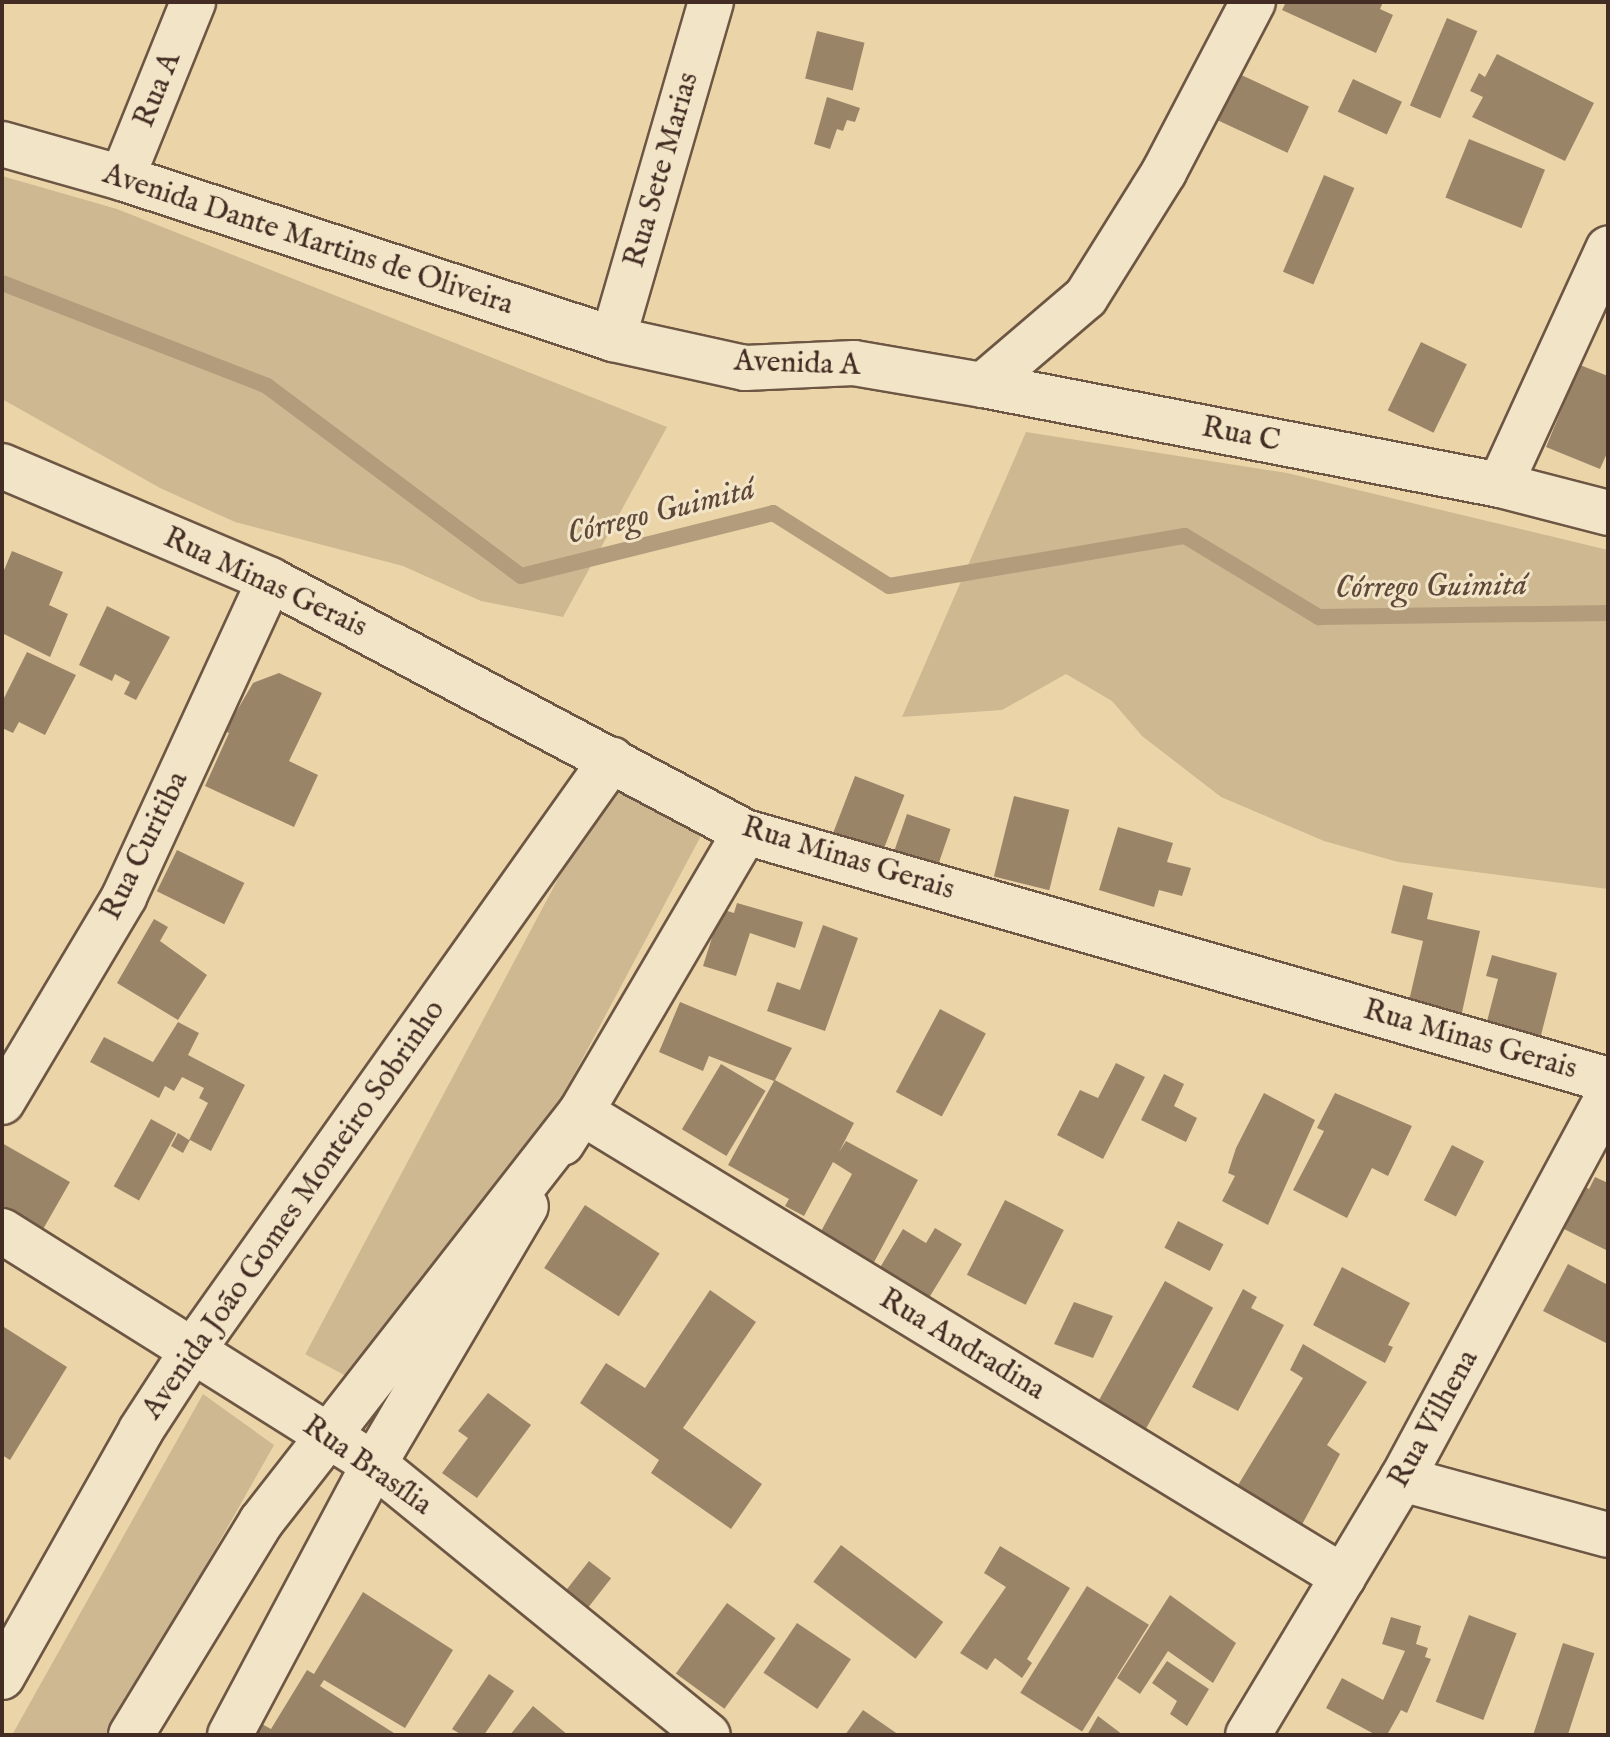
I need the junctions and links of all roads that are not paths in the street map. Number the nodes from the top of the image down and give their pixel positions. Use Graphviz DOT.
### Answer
graph roads {
  1 [pos="193,2"];
  2 [pos="711,2"];
  3 [pos="1253,2"];
  4 [pos="2,144"];
  5 [pos="122,178"];
  6 [pos="1608,249"];
  7 [pos="613,339"];
  8 [pos="983,385"];
  9 [pos="2,466"];
  10 [pos="1500,485"];
  11 [pos="1608,513"];
  12 [pos="270,580"];
  13 [pos="612,759"];
  14 [pos="745,832"];
  15 [pos="1608,1080"];
  16 [pos="1608,1096"];
  17 [pos="2,1102"];
  18 [pos="581,1112"];
  19 [pos="2,1231"];
  20 [pos="193,1350"];
  21 [pos="328,1436"];
  22 [pos="374,1464"];
  23 [pos="1402,1479"];
  24 [pos="1608,1535"];
  25 [pos="1343,1577"];
  26 [pos="2,1677"];
  27 [pos="131,1735"];
  28 [pos="230,1735"];
  29 [pos="708,1735"];
  30 [pos="1248,1735"];
  1 -- 5 [label="street, Rua A"];
  2 -- 7 [label="street, Rua Sete Marias"];
  3 -- 8 [label="street"];
  4 -- 5 [label="street, Avenida Dante Martins de Oliveira"];
  5 -- 7 [label="street, Avenida Dante Martins de Oliveira"];
  6 -- 10 [label="street"];
  7 -- 8 [label="street, Avenida A"];
  8 -- 10 [label="street, Rua C"];
  9 -- 12 [label="street, Rua Minas Gerais"];
  10 -- 11 [label="street, Rua C"];
  12 -- 13 [label="street, Rua Minas Gerais"];
  12 -- 17 [label="street, Rua Curitiba"];
  13 -- 14 [label="street, Rua Minas Gerais"];
  13 -- 20 [label="street, Avenida João Gomes Monteiro Sobrinho"];
  14 -- 15 [label="street, Rua Minas Gerais"];
  14 -- 18 [label="street"];
  16 -- 23 [label="street, Rua Vilhena"];
  18 -- 21 [label="street"];
  18 -- 22 [label="street"];
  18 -- 25 [label="street, Rua Andradina"];
  19 -- 20 [label="street, Rua Brasília"];
  20 -- 21 [label="street, Rua Brasília"];
  20 -- 26 [label="street, Avenida João Gomes Monteiro Sobrinho"];
  21 -- 22 [label="street, Rua Brasília"];
  21 -- 27 [label="street"];
  22 -- 28 [label="street"];
  22 -- 29 [label="street, Rua Brasília"];
  23 -- 24 [label="street"];
  23 -- 25 [label="street, Rua Vilhena"];
  25 -- 30 [label="street, Rua Vilhena"];
}
